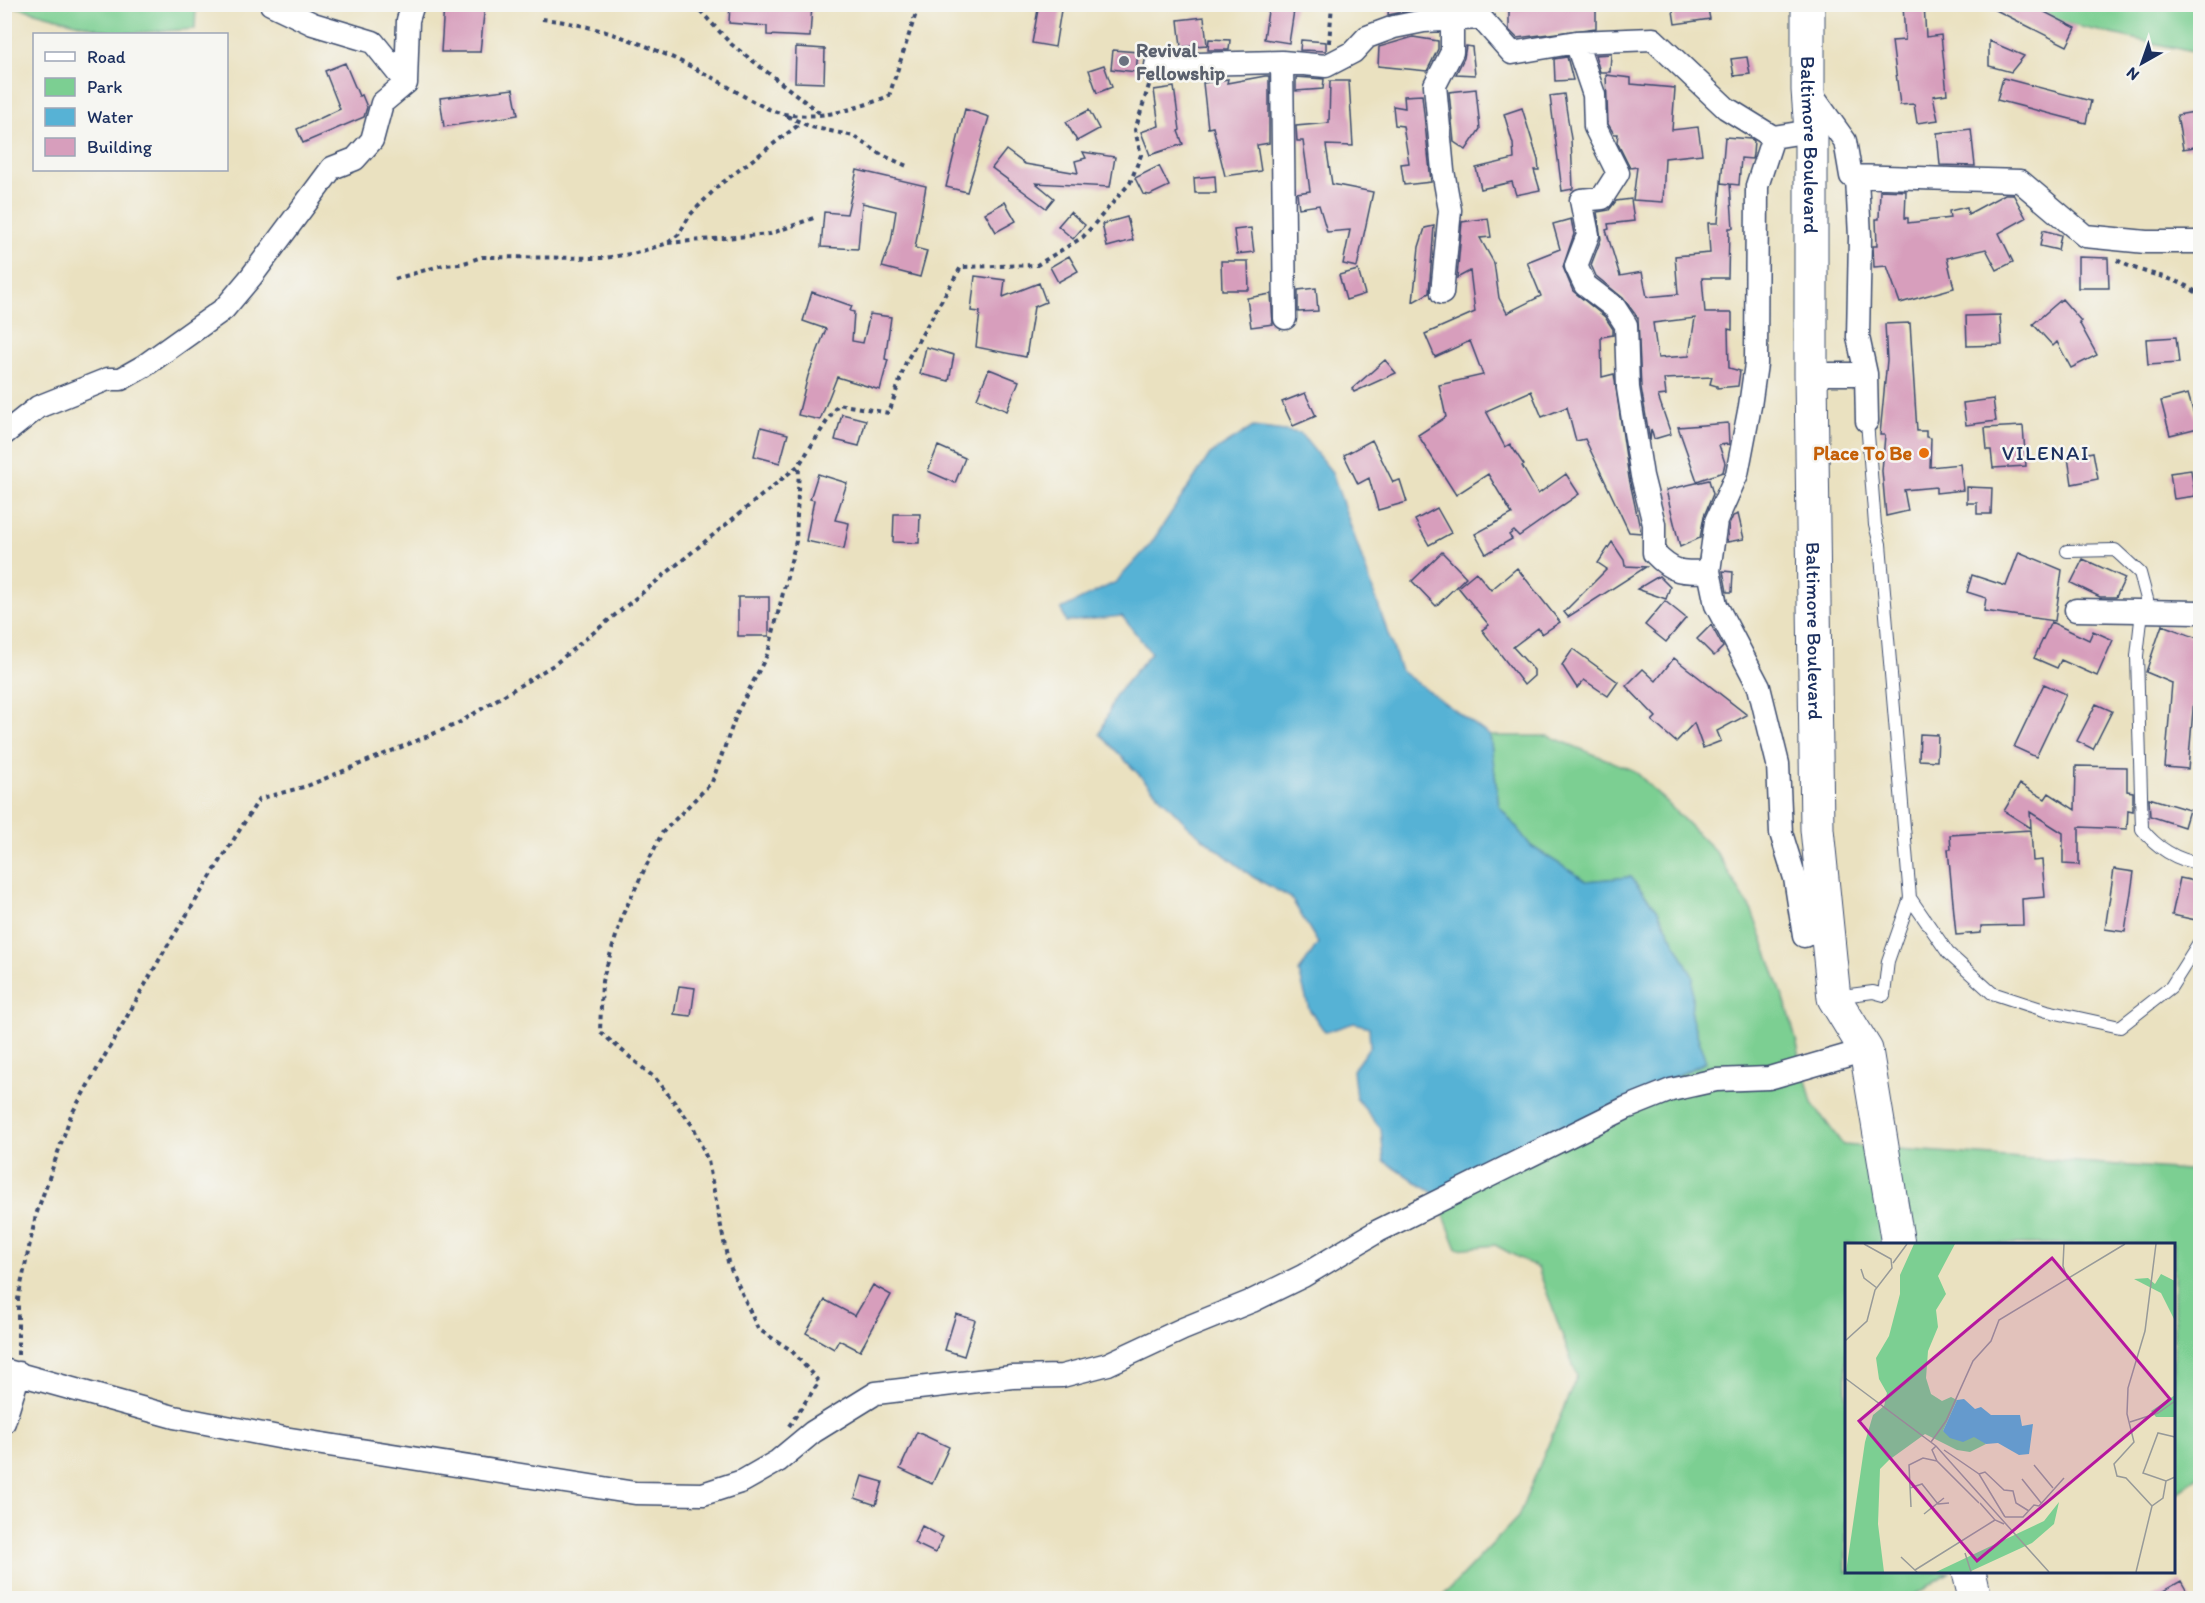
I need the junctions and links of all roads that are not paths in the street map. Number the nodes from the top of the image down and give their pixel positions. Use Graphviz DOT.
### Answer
graph roads {
  1 [pos="271,4"];
  2 [pos="413,4"];
  3 [pos="1808,4"];
  4 [pos="1452,22"];
  5 [pos="1576,42"];
  6 [pos="1282,62"];
  7 [pos="1156,65"];
  8 [pos="406,83"];
  9 [pos="1808,90"];
  10 [pos="1812,131"];
  11 [pos="1773,137"];
  12 [pos="1851,176"];
  13 [pos="2200,242"];
  14 [pos="1442,293"];
  15 [pos="1285,318"];
  16 [pos="1811,374"];
  17 [pos="1866,374"];
  18 [pos="1867,422"];
  19 [pos="4,434"];
  20 [pos="2067,551"];
  21 [pos="1709,571"];
  22 [pos="2076,610"];
  23 [pos="2142,611"];
  24 [pos="2200,612"];
  25 [pos="2200,863"];
  26 [pos="1910,898"];
  27 [pos="1804,936"];
  28 [pos="2200,941"];
  29 [pos="1834,998"];
  30 [pos="1866,1050"];
  31 [pos="1898,1243"];
  32 [pos="12,1372"];
  33 [pos="4,1422"];
  34 [pos="1969,1573"];
  35 [pos="1975,1599"];
  1 -- 8 [label="street"];
  2 -- 8 [label="street"];
  3 -- 9 [label="highway, Baltimore Boulevard"];
  4 -- 5 [label="street"];
  4 -- 6 [label="street"];
  4 -- 14 [label="street"];
  5 -- 11 [label="street"];
  5 -- 21 [label="street"];
  6 -- 7 [label="street"];
  6 -- 15 [label="street"];
  8 -- 19 [label="street"];
  9 -- 10 [label="highway, Baltimore Boulevard"];
  9 -- 12 [label="street"];
  10 -- 11 [label="street"];
  10 -- 16 [label="highway, Baltimore Boulevard"];
  11 -- 21 [label="street"];
  12 -- 13 [label="street"];
  12 -- 17 [label="street"];
  16 -- 17 [label="street"];
  16 -- 29 [label="highway, Baltimore Boulevard"];
  17 -- 18 [label="street"];
  18 -- 26 [label="lane"];
  20 -- 23 [label="lane"];
  21 -- 27 [label="street"];
  22 -- 23 [label="street"];
  23 -- 24 [label="street"];
  23 -- 25 [label="lane"];
  26 -- 28 [label="lane"];
  26 -- 29 [label="lane"];
  29 -- 30 [label="highway, Baltimore Boulevard"];
  30 -- 31 [label="highway, Baltimore Boulevard"];
  30 -- 32 [label="street"];
  32 -- 33 [label="street"];
  34 -- 35 [label="highway"];
}
